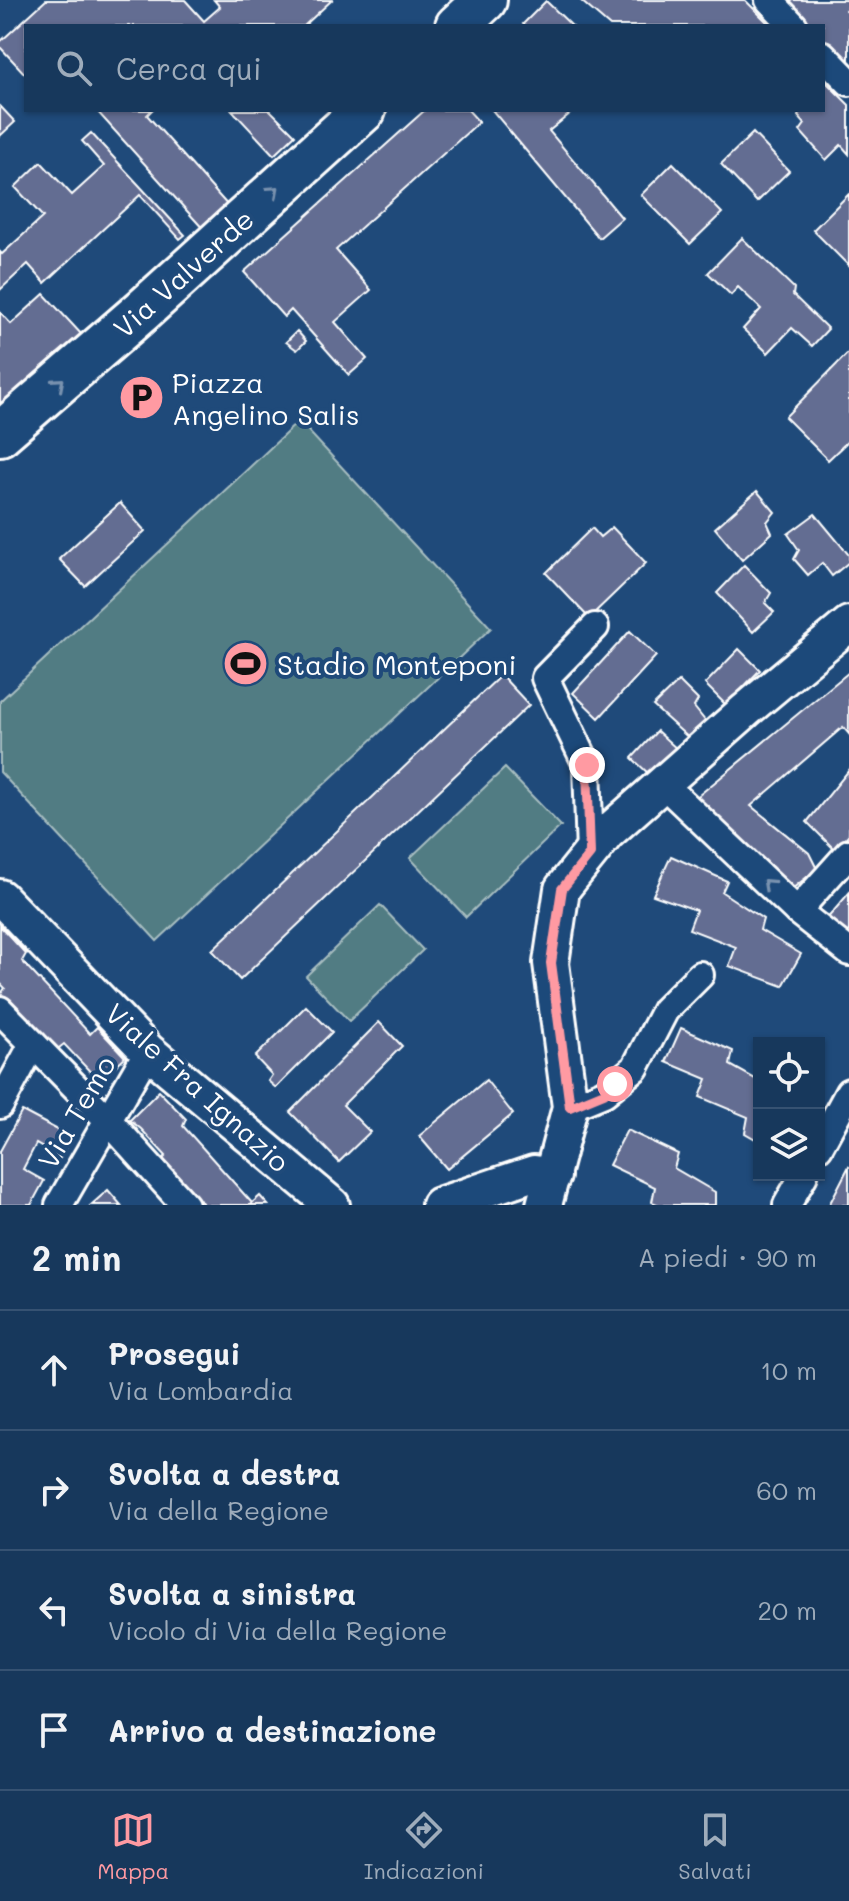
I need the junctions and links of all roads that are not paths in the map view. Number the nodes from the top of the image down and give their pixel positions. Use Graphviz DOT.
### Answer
graph roads {
  1 [pos="485,0"];
  2 [pos="769,0"];
  3 [pos="459,24"];
  4 [pos="792,24"];
  5 [pos="825,57"];
  6 [pos="849,82"];
  7 [pos="362,112"];
  8 [pos="0,434"];
  9 [pos="849,624"];
  10 [pos="595,627"];
  11 [pos="662,783"];
  12 [pos="849,853"];
  13 [pos="590,854"];
  14 [pos="0,897"];
  15 [pos="797,911"];
  16 [pos="849,952"];
  17 [pos="700,975"];
  18 [pos="0,1010"];
  19 [pos="33,1044"];
  20 [pos="148,1051"];
  21 [pos="849,1092"];
  22 [pos="0,1105"];
  23 [pos="570,1107"];
  24 [pos="108,1120"];
  25 [pos="825,1136"];
  26 [pos="801,1181"];
  27 [pos="549,1190"];
  28 [pos="59,1205"];
  29 [pos="185,1205"];
  30 [pos="332,1205"];
  31 [pos="439,1205"];
  32 [pos="787,1205"];
  1 -- 3 [label="main road"];
  2 -- 4 [label="street"];
  5 -- 6 [label="street"];
  8 -- 7 [label="main road, Via Valverde, one-way"];
  9 -- 11 [label="street"];
  10 -- 13 [label="street"];
  11 -- 13 [label="street"];
  15 -- 11 [label="street, one-way"];
  12 -- 15 [label="street"];
  13 -- 23 [label="street"];
  14 -- 20 [label="street, Viale Fra Ignazio"];
  15 -- 16 [label="street"];
  17 -- 23 [label="street"];
  18 -- 19 [label="street"];
  19 -- 22 [label="street"];
  19 -- 24 [label="street"];
  20 -- 24 [label="street, Via Temo"];
  20 -- 30 [label="street, Viale Fra Ignazio"];
  21 -- 25 [label="street"];
  23 -- 27 [label="street"];
  24 -- 28 [label="street, Via Temo"];
  24 -- 29 [label="street"];
  26 -- 32 [label="street"];
  27 -- 31 [label="street"];
}
